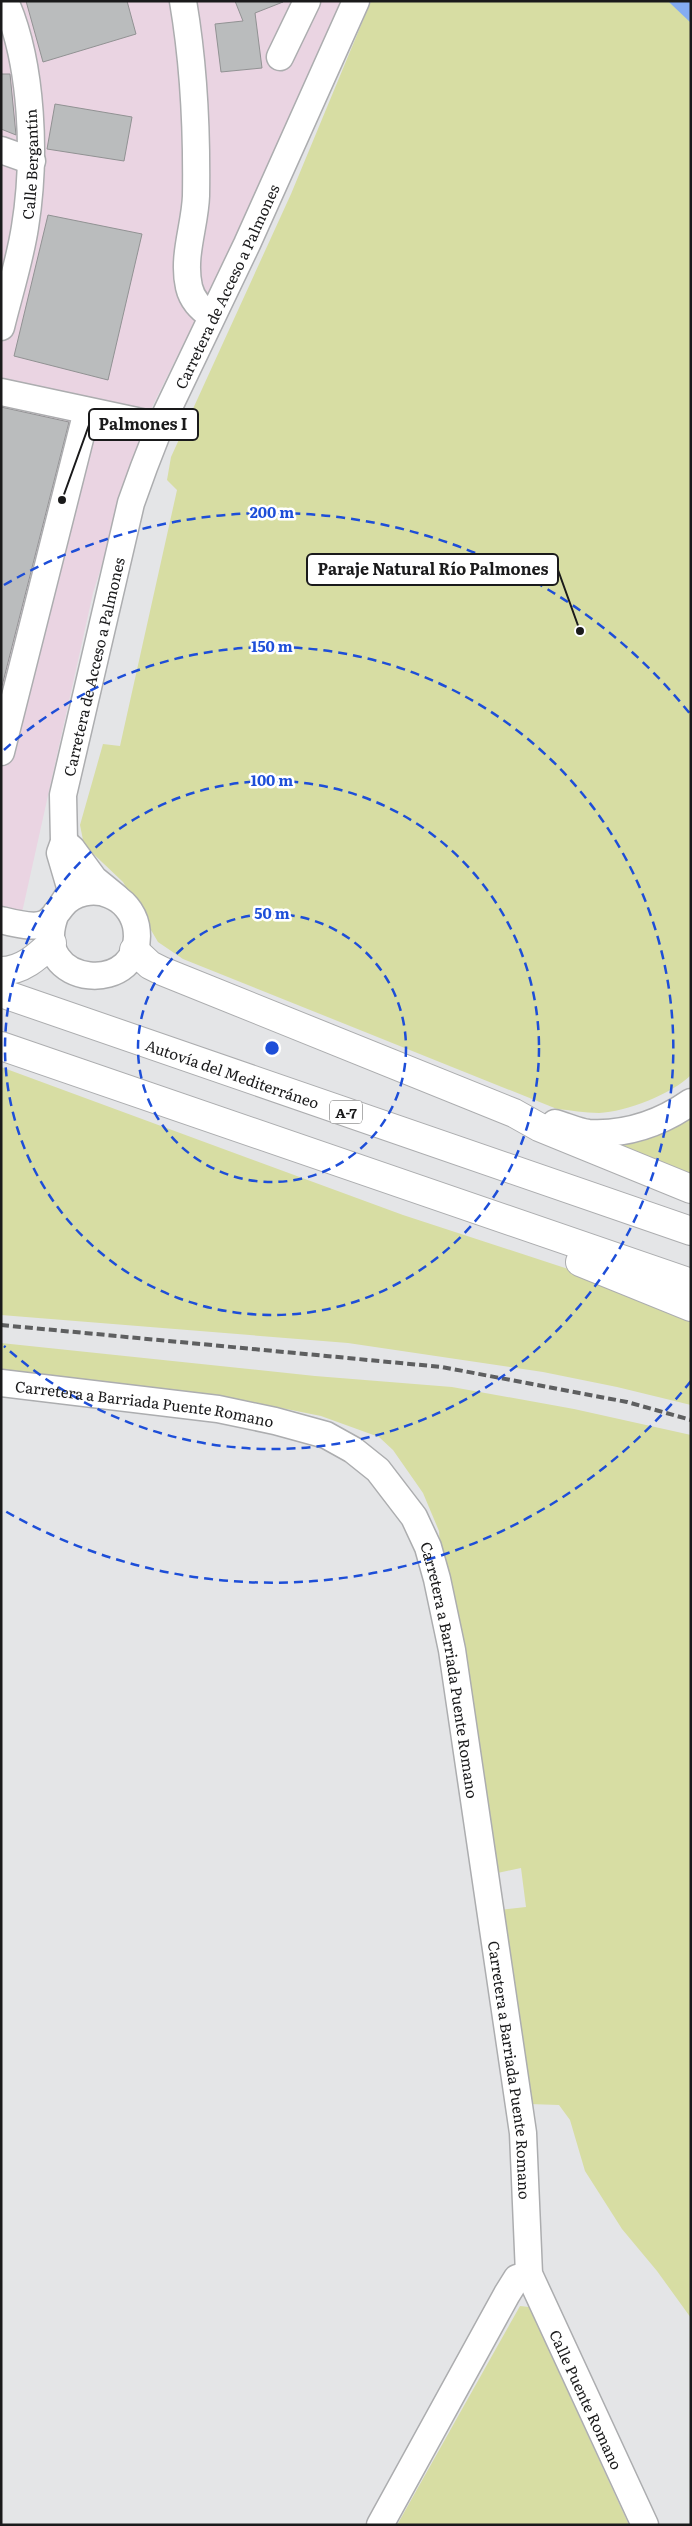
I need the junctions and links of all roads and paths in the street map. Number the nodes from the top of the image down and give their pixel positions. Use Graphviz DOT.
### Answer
graph roads {
  1 [pos="6,1"];
  2 [pos="183,1"];
  3 [pos="307,1"];
  4 [pos="356,1"];
  5 [pos="280,57"];
  6 [pos="1,150"];
  7 [pos="32,162"];
  8 [pos="195,204"];
  9 [pos="223,293"];
  10 [pos="211,316"];
  11 [pos="1,327"];
  12 [pos="1,392"];
  13 [pos="87,411"];
  14 [pos="160,426"];
  15 [pos="1,752"];
  16 [pos="64,842"];
  17 [pos="119,900"];
  18 [pos="59,909"];
  19 [pos="1,920"];
  20 [pos="52,944"];
  21 [pos="134,950"];
  22 [pos="1,972"];
  23 [pos="1,993"];
  24 [pos="1,1046"];
  25 [pos="691,1102"];
  26 [pos="514,1113"];
  27 [pos="691,1189"];
  28 [pos="495,1214"];
  29 [pos="691,1231"];
  30 [pos="691,1282"];
  31 [pos="691,1308"];
  32 [pos="1,1383"];
  33 [pos="529,2274"];
  34 [pos="380,2525"];
  35 [pos="644,2525"];
  1 -- 7 [label="street, Calle Bergantín"];
  2 -- 8 [label="street"];
  3 -- 5 [label="street"];
  4 -- 9 [label="street, Carretera de Acceso a Palmones"];
  6 -- 7 [label="street"];
  7 -- 11 [label="street, Calle Bergantín"];
  8 -- 9 [label="street"];
  8 -- 10 [label="street"];
  9 -- 10 [label="street, Carretera de Acceso a Palmones"];
  10 -- 14 [label="street, Carretera de Acceso a Palmones"];
  12 -- 13 [label="street"];
  13 -- 14 [label="street"];
  13 -- 15 [label="street"];
  14 -- 16 [label="street, Carretera de Acceso a Palmones"];
  16 -- 17 [label="street"];
  16 -- 18 [label="street, Carretera de Acceso a Palmones"];
  17 -- 18 [label="street"];
  17 -- 21 [label="street"];
  18 -- 19 [label="street"];
  18 -- 20 [label="street"];
  20 -- 21 [label="street"];
  20 -- 22 [label="highway"];
  21 -- 26 [label="highway"];
  23 -- 29 [label="highway, Autovía del Mediterráneo / A-7"];
  24 -- 28 [label="highway"];
  25 -- 26 [label="street"];
  26 -- 27 [label="highway"];
  28 -- 30 [label="highway"];
  28 -- 31 [label="highway"];
  32 -- 33 [label="street, Carretera a Barriada Puente Romano"];
  33 -- 34 [label="street"];
  33 -- 35 [label="street, Calle Puente Romano"];
}
